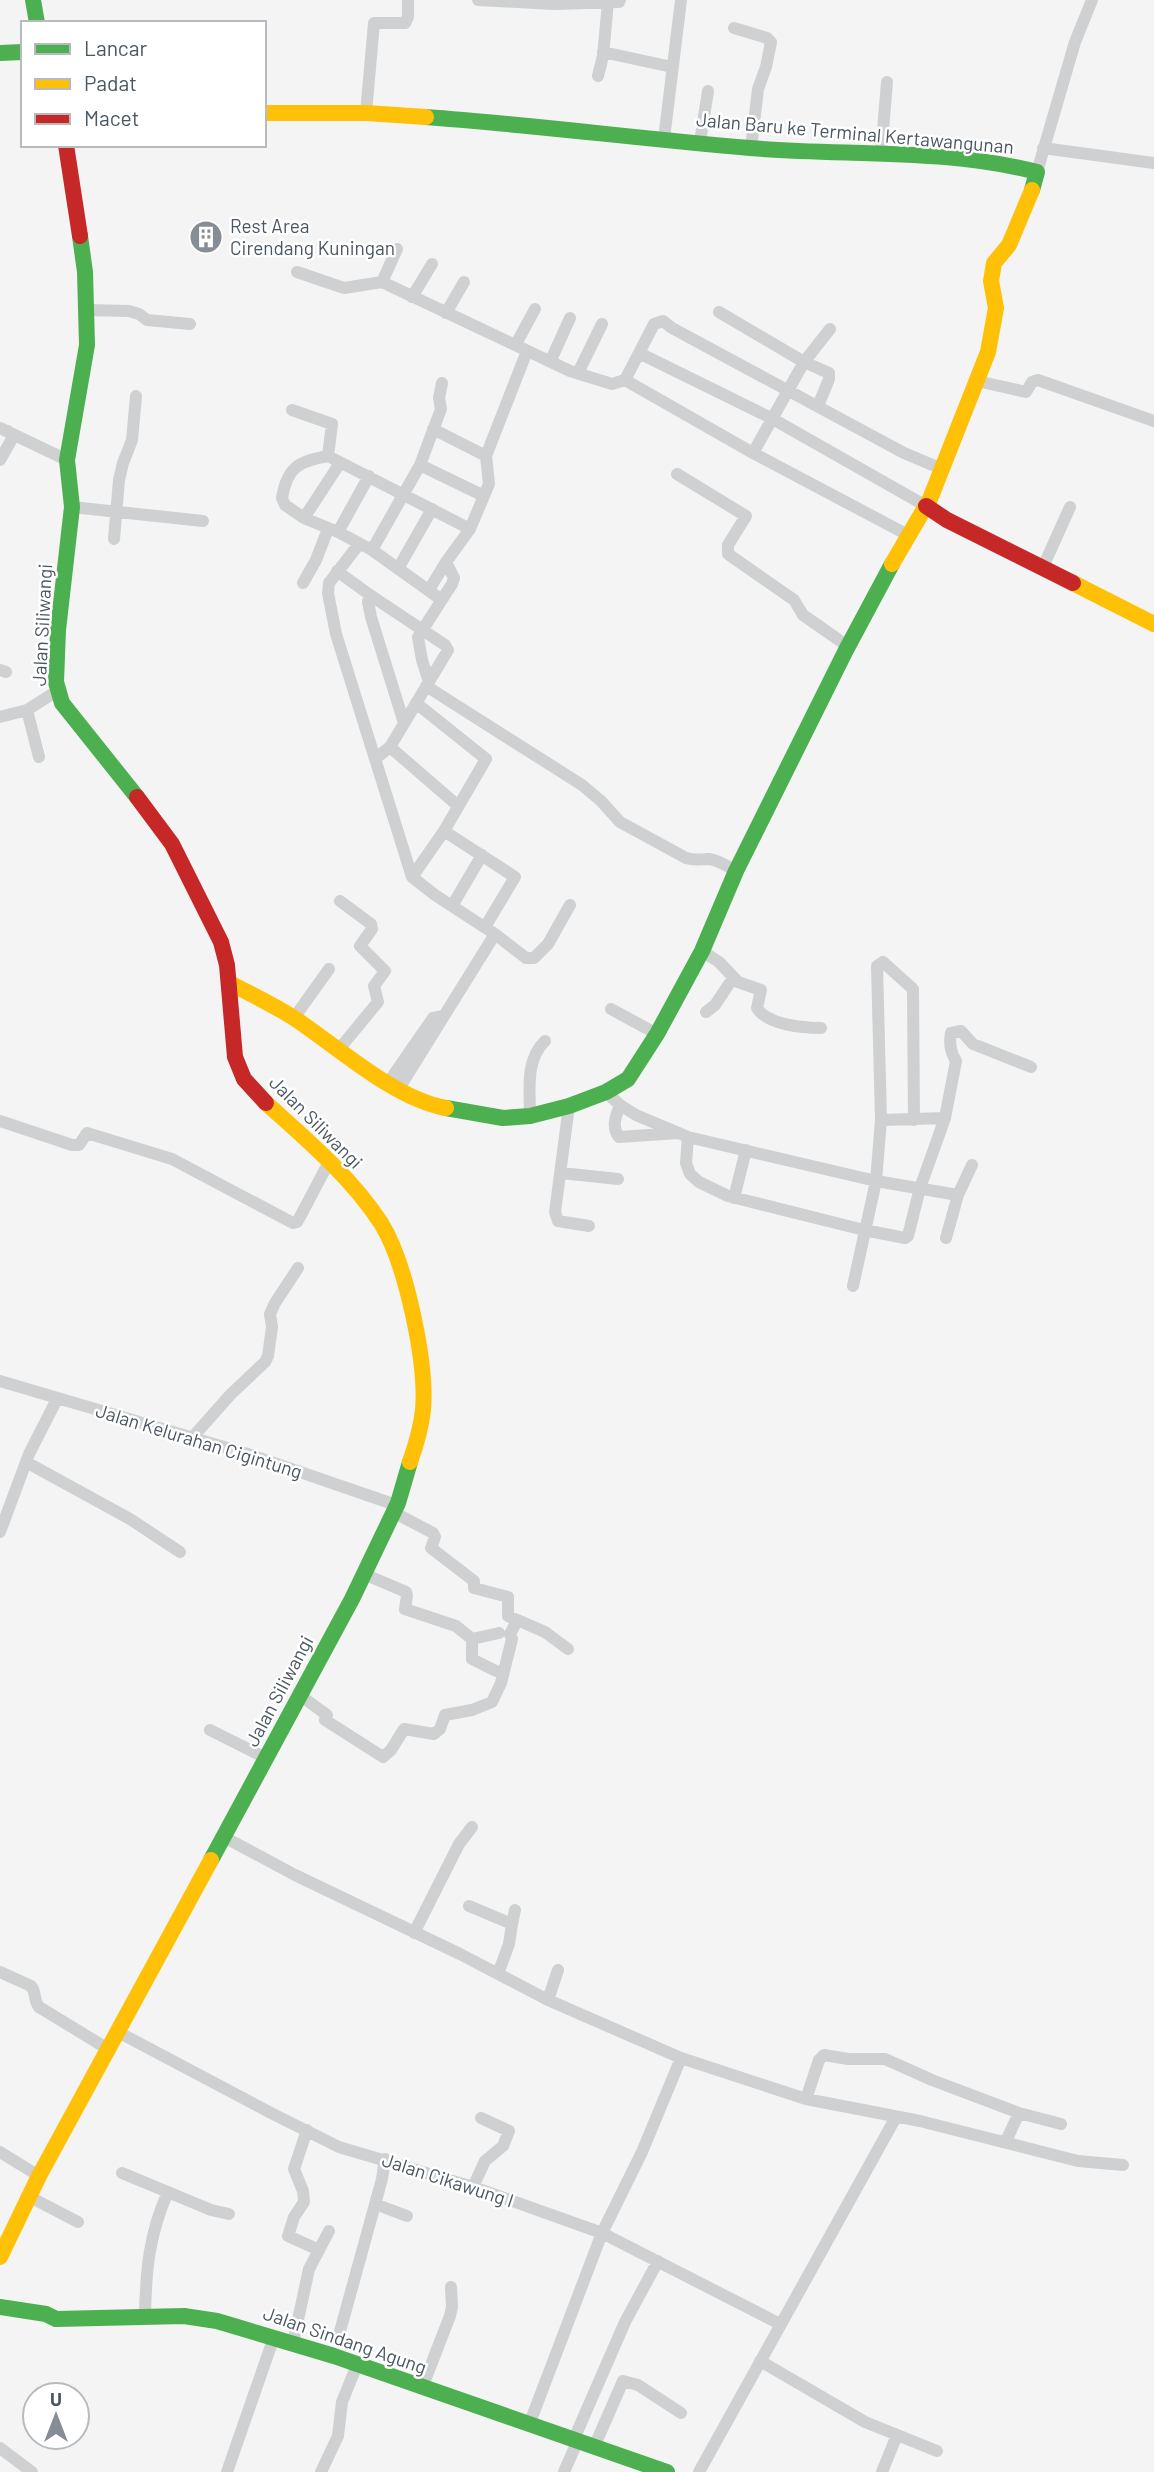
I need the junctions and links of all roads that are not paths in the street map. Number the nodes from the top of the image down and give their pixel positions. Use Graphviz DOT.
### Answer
graph roads {
  1 [pos="33,0"];
  2 [pos="408,0"];
  3 [pos="478,0"];
  4 [pos="681,0"];
  5 [pos="1092,0"];
  6 [pos="614,1"];
  7 [pos="37,21"];
  8 [pos="734,28"];
  9 [pos="21,52"];
  10 [pos="603,52"];
  11 [pos="0,53"];
  12 [pos="672,67"];
  13 [pos="598,76"];
  14 [pos="887,82"];
  15 [pos="708,91"];
  16 [pos="266,113"];
  17 [pos="366,113"];
  18 [pos="664,139"];
  19 [pos="700,142"];
  20 [pos="66,147"];
  21 [pos="751,148"];
  22 [pos="1043,148"];
  23 [pos="880,154"];
  24 [pos="1154,163"];
  25 [pos="1037,172"];
  26 [pos="397,249"];
  27 [pos="432,264"];
  28 [pos="297,272"];
  29 [pos="382,282"];
  30 [pos="464,282"];
  31 [pos="412,297"];
  32 [pos="535,309"];
  33 [pos="86,310"];
  34 [pos="719,312"];
  35 [pos="446,313"];
  36 [pos="570,318"];
  37 [pos="190,324"];
  38 [pos="602,324"];
  39 [pos="830,329"];
  40 [pos="522,348"];
  41 [pos="639,353"];
  42 [pos="551,360"];
  43 [pos="804,362"];
  44 [pos="578,373"];
  45 [pos="625,380"];
  46 [pos="976,381"];
  47 [pos="442,383"];
  48 [pos="788,391"];
  49 [pos="136,396"];
  50 [pos="818,406"];
  51 [pos="292,410"];
  52 [pos="771,418"];
  53 [pos="1154,421"];
  54 [pos="433,429"];
  55 [pos="4,430"];
  56 [pos="753,453"];
  57 [pos="328,456"];
  58 [pos="486,456"];
  59 [pos="0,460"];
  60 [pos="67,460"];
  61 [pos="340,463"];
  62 [pos="420,464"];
  63 [pos="942,469"];
  64 [pos="677,474"];
  65 [pos="369,476"];
  66 [pos="403,494"];
  67 [pos="484,496"];
  68 [pos="926,506"];
  69 [pos="1070,506"];
  70 [pos="72,507"];
  71 [pos="432,509"];
  72 [pos="117,511"];
  73 [pos="304,518"];
  74 [pos="202,521"];
  75 [pos="470,529"];
  76 [pos="333,531"];
  77 [pos="908,534"];
  78 [pos="114,539"];
  79 [pos="365,547"];
  80 [pos="446,562"];
  81 [pos="399,567"];
  82 [pos="1043,567"];
  83 [pos="337,571"];
  84 [pos="303,583"];
  85 [pos="429,590"];
  86 [pos="370,595"];
  87 [pos="442,600"];
  88 [pos="1154,624"];
  89 [pos="422,631"];
  90 [pos="849,647"];
  91 [pos="428,684"];
  92 [pos="57,691"];
  93 [pos="416,703"];
  94 [pos="27,710"];
  95 [pos="0,717"];
  96 [pos="404,723"];
  97 [pos="390,747"];
  98 [pos="39,757"];
  99 [pos="376,758"];
  100 [pos="457,805"];
  101 [pos="444,831"];
  102 [pos="482,855"];
  103 [pos="736,871"];
  104 [pos="412,877"];
  105 [pos="340,901"];
  106 [pos="570,905"];
  107 [pos="452,906"];
  108 [pos="490,930"];
  109 [pos="702,951"];
  110 [pos="329,969"];
  111 [pos="733,978"];
  112 [pos="230,983"];
  113 [pos="611,1009"];
  114 [pos="706,1012"];
  115 [pos="294,1018"];
  116 [pos="821,1028"];
  117 [pos="657,1034"];
  118 [pos="545,1041"];
  119 [pos="970,1042"];
  120 [pos="340,1048"];
  121 [pos="957,1061"];
  122 [pos="1031,1067"];
  123 [pos="393,1086"];
  124 [pos="602,1093"];
  125 [pos="620,1105"];
  126 [pos="569,1106"];
  127 [pos="530,1116"];
  128 [pos="945,1118"];
  129 [pos="615,1119"];
  130 [pos="881,1120"];
  131 [pos="914,1120"];
  132 [pos="0,1121"];
  133 [pos="683,1135"];
  134 [pos="746,1150"];
  135 [pos="330,1160"];
  136 [pos="972,1165"];
  137 [pos="561,1173"];
  138 [pos="618,1179"];
  139 [pos="876,1181"];
  140 [pos="920,1188"];
  141 [pos="958,1195"];
  142 [pos="734,1198"];
  143 [pos="589,1226"];
  144 [pos="864,1230"];
  145 [pos="946,1238"];
  146 [pos="298,1268"];
  147 [pos="853,1286"];
  148 [pos="0,1381"];
  149 [pos="57,1399"];
  150 [pos="191,1439"];
  151 [pos="26,1462"];
  152 [pos="395,1509"];
  153 [pos="0,1532"];
  154 [pos="180,1552"];
  155 [pos="364,1574"];
  156 [pos="517,1621"];
  157 [pos="499,1633"];
  158 [pos="472,1639"];
  159 [pos="568,1649"];
  160 [pos="496,1671"];
  161 [pos="301,1696"];
  162 [pos="211,1730"];
  163 [pos="266,1758"];
  164 [pos="472,1826"];
  165 [pos="224,1837"];
  166 [pos="469,1906"];
  167 [pos="515,1910"];
  168 [pos="512,1924"];
  169 [pos="414,1933"];
  170 [pos="558,1970"];
  171 [pos="0,1972"];
  172 [pos="498,1975"];
  173 [pos="548,2000"];
  174 [pos="118,2032"];
  175 [pos="108,2049"];
  176 [pos="681,2058"];
  177 [pos="806,2099"];
  178 [pos="1019,2113"];
  179 [pos="896,2117"];
  180 [pos="481,2118"];
  181 [pos="1061,2124"];
  182 [pos="307,2130"];
  183 [pos="1006,2141"];
  184 [pos="0,2152"];
  185 [pos="386,2159"];
  186 [pos="1123,2165"];
  187 [pos="121,2173"];
  188 [pos="39,2176"];
  189 [pos="472,2188"];
  190 [pos="168,2192"];
  191 [pos="27,2199"];
  192 [pos="375,2204"];
  193 [pos="229,2214"];
  194 [pos="407,2216"];
  195 [pos="78,2222"];
  196 [pos="329,2231"];
  197 [pos="602,2233"];
  198 [pos="0,2237"];
  199 [pos="319,2250"];
  200 [pos="0,2257"];
  201 [pos="658,2262"];
  202 [pos="450,2287"];
  203 [pos="0,2307"];
  204 [pos="145,2315"];
  205 [pos="0,2319"];
  206 [pos="56,2319"];
  207 [pos="780,2324"];
  208 [pos="340,2335"];
  209 [pos="274,2337"];
  210 [pos="293,2343"];
  211 [pos="760,2361"];
  212 [pos="356,2365"];
  213 [pos="422,2388"];
  214 [pos="681,2413"];
  215 [pos="528,2425"];
  216 [pos="897,2435"];
  217 [pos="576,2440"];
  218 [pos="595,2445"];
  219 [pos="0,2448"];
  220 [pos="937,2451"];
  221 [pos="30,2471"];
  222 [pos="227,2472"];
  223 [pos="321,2472"];
  224 [pos="564,2472"];
  225 [pos="667,2472"];
  226 [pos="699,2472"];
  227 [pos="883,2472"];
  1 -- 7 [label="main road"];
  2 -- 17 [label="street"];
  3 -- 6 [label="street"];
  4 -- 12 [label="street"];
  5 -- 22 [label="street"];
  6 -- 10 [label="street"];
  8 -- 21 [label="street"];
  9 -- 11 [label="main road"];
  10 -- 12 [label="street"];
  10 -- 13 [label="street"];
  12 -- 18 [label="street"];
  14 -- 23 [label="street"];
  15 -- 19 [label="street"];
  16 -- 17 [label="main road, Jalan Baru ke Terminal Kertawangunan"];
  17 -- 18 [label="main road, Jalan Baru ke Terminal Kertawangunan"];
  18 -- 19 [label="main road, Jalan Baru ke Terminal Kertawangunan"];
  19 -- 21 [label="main road, Jalan Baru ke Terminal Kertawangunan"];
  20 -- 33 [label="main road, Jalan Siliwangi"];
  21 -- 23 [label="main road, Jalan Baru ke Terminal Kertawangunan"];
  22 -- 24 [label="street"];
  22 -- 25 [label="street"];
  23 -- 25 [label="main road, Jalan Baru ke Terminal Kertawangunan"];
  25 -- 46 [label="main road, Jalan Baru ke Terminal Kertawangunan"];
  26 -- 29 [label="street"];
  27 -- 31 [label="street"];
  28 -- 29 [label="street"];
  29 -- 31 [label="street"];
  30 -- 35 [label="street"];
  31 -- 35 [label="street"];
  32 -- 40 [label="street"];
  33 -- 37 [label="street"];
  33 -- 60 [label="main road, Jalan Siliwangi"];
  34 -- 43 [label="street"];
  35 -- 40 [label="street"];
  36 -- 42 [label="street"];
  38 -- 44 [label="street"];
  39 -- 43 [label="street"];
  40 -- 42 [label="street"];
  40 -- 58 [label="street"];
  41 -- 45 [label="street"];
  41 -- 48 [label="street"];
  41 -- 52 [label="street"];
  42 -- 44 [label="street"];
  43 -- 48 [label="street"];
  43 -- 50 [label="street"];
  44 -- 45 [label="street"];
  45 -- 56 [label="street"];
  46 -- 53 [label="street"];
  46 -- 63 [label="main road, Jalan Baru ke Terminal Kertawangunan"];
  47 -- 54 [label="street"];
  48 -- 50 [label="street"];
  48 -- 52 [label="street"];
  49 -- 72 [label="street"];
  50 -- 63 [label="street"];
  51 -- 57 [label="street"];
  52 -- 56 [label="street"];
  52 -- 68 [label="street"];
  54 -- 58 [label="street"];
  54 -- 62 [label="street"];
  55 -- 59 [label="street"];
  55 -- 60 [label="street"];
  56 -- 77 [label="street"];
  57 -- 61 [label="street"];
  57 -- 73 [label="street"];
  58 -- 67 [label="street"];
  60 -- 70 [label="main road, Jalan Siliwangi"];
  61 -- 65 [label="street"];
  61 -- 73 [label="street"];
  62 -- 66 [label="street"];
  62 -- 67 [label="street"];
  63 -- 68 [label="main road, Jalan Baru ke Terminal Kertawangunan"];
  64 -- 90 [label="street"];
  65 -- 66 [label="street"];
  65 -- 76 [label="street"];
  66 -- 71 [label="street"];
  66 -- 79 [label="street"];
  67 -- 75 [label="street"];
  68 -- 77 [label="main road, Jalan Baru ke Terminal Kertawangunan"];
  68 -- 82 [label="main road"];
  69 -- 82 [label="street"];
  70 -- 72 [label="street"];
  70 -- 92 [label="main road, Jalan Siliwangi"];
  71 -- 75 [label="street"];
  71 -- 81 [label="street"];
  72 -- 74 [label="street"];
  72 -- 78 [label="street"];
  73 -- 76 [label="street"];
  75 -- 80 [label="street"];
  76 -- 79 [label="street"];
  76 -- 84 [label="street"];
  77 -- 90 [label="main road, Jalan Baru ke Terminal Kertawangunan"];
  79 -- 81 [label="street"];
  79 -- 83 [label="street"];
  80 -- 85 [label="street"];
  80 -- 87 [label="street"];
  81 -- 85 [label="street"];
  82 -- 88 [label="main road"];
  83 -- 86 [label="street"];
  83 -- 99 [label="street"];
  85 -- 87 [label="street"];
  86 -- 89 [label="street"];
  86 -- 96 [label="street"];
  87 -- 89 [label="street"];
  89 -- 91 [label="street"];
  89 -- 91 [label="street"];
  90 -- 103 [label="main road, Jalan Baru ke Terminal Kertawangunan"];
  91 -- 93 [label="street"];
  91 -- 103 [label="street"];
  92 -- 94 [label="street"];
  92 -- 112 [label="main road, Jalan Siliwangi"];
  93 -- 96 [label="street"];
  93 -- 100 [label="street"];
  94 -- 95 [label="street"];
  94 -- 98 [label="street"];
  96 -- 97 [label="street"];
  97 -- 99 [label="street"];
  97 -- 100 [label="street"];
  99 -- 104 [label="street"];
  100 -- 101 [label="street"];
  101 -- 102 [label="street"];
  101 -- 104 [label="street"];
  102 -- 107 [label="street"];
  102 -- 108 [label="street"];
  103 -- 109 [label="main road, Jalan Baru ke Terminal Kertawangunan"];
  104 -- 107 [label="street"];
  105 -- 120 [label="street"];
  106 -- 108 [label="street"];
  107 -- 108 [label="street"];
  108 -- 123 [label="street"];
  109 -- 111 [label="street"];
  109 -- 117 [label="main road, Jalan Baru ke Terminal Kertawangunan"];
  110 -- 115 [label="street"];
  111 -- 114 [label="street"];
  111 -- 116 [label="street"];
  112 -- 115 [label="main road, Jalan Baru ke Terminal Kertawangunan"];
  112 -- 135 [label="main road, Jalan Siliwangi"];
  113 -- 117 [label="street"];
  115 -- 120 [label="main road, Jalan Baru ke Terminal Kertawangunan"];
  117 -- 124 [label="main road, Jalan Baru ke Terminal Kertawangunan"];
  118 -- 127 [label="street"];
  119 -- 121 [label="street"];
  119 -- 121 [label="street"];
  119 -- 122 [label="street"];
  120 -- 123 [label="main road, Jalan Baru ke Terminal Kertawangunan"];
  121 -- 128 [label="street"];
  123 -- 127 [label="main road, Jalan Baru ke Terminal Kertawangunan"];
  124 -- 125 [label="street"];
  124 -- 126 [label="main road, Jalan Baru ke Terminal Kertawangunan"];
  124 -- 129 [label="street"];
  125 -- 129 [label="street"];
  125 -- 133 [label="street"];
  126 -- 127 [label="main road, Jalan Baru ke Terminal Kertawangunan"];
  126 -- 137 [label="street"];
  128 -- 131 [label="street"];
  128 -- 140 [label="street"];
  129 -- 133 [label="street"];
  130 -- 131 [label="street"];
  130 -- 131 [label="street"];
  130 -- 139 [label="street"];
  132 -- 135 [label="street"];
  133 -- 134 [label="street"];
  133 -- 142 [label="street"];
  134 -- 139 [label="street"];
  134 -- 142 [label="street"];
  135 -- 152 [label="main road, Jalan Siliwangi"];
  136 -- 141 [label="street"];
  137 -- 138 [label="street"];
  137 -- 143 [label="street"];
  139 -- 140 [label="street"];
  139 -- 144 [label="street"];
  140 -- 141 [label="street"];
  140 -- 144 [label="street"];
  141 -- 145 [label="street"];
  142 -- 144 [label="street"];
  144 -- 147 [label="street"];
  146 -- 150 [label="street"];
  148 -- 149 [label="street, Jalan Kelurahan Cigintung"];
  149 -- 150 [label="street, Jalan Kelurahan Cigintung"];
  149 -- 151 [label="street"];
  150 -- 152 [label="street, Jalan Kelurahan Cigintung"];
  151 -- 153 [label="street"];
  151 -- 154 [label="street"];
  152 -- 155 [label="main road, Jalan Siliwangi"];
  152 -- 156 [label="street, Jalan Kelurahan Cigintung"];
  155 -- 158 [label="street"];
  155 -- 161 [label="main road, Jalan Siliwangi"];
  156 -- 159 [label="street"];
  156 -- 161 [label="street"];
  157 -- 158 [label="street"];
  158 -- 160 [label="street"];
  161 -- 163 [label="main road, Jalan Siliwangi"];
  162 -- 163 [label="street"];
  163 -- 165 [label="main road, Jalan Siliwangi"];
  164 -- 169 [label="street"];
  165 -- 169 [label="street"];
  165 -- 174 [label="main road, Jalan Siliwangi"];
  166 -- 168 [label="street"];
  167 -- 168 [label="street"];
  168 -- 172 [label="street"];
  169 -- 172 [label="street"];
  170 -- 173 [label="street"];
  171 -- 175 [label="street"];
  172 -- 173 [label="street"];
  173 -- 176 [label="street"];
  174 -- 175 [label="main road, Jalan Siliwangi"];
  174 -- 182 [label="street, Jalan Cikawung I"];
  175 -- 188 [label="main road, Jalan Siliwangi"];
  176 -- 177 [label="street"];
  176 -- 197 [label="street"];
  177 -- 178 [label="street"];
  177 -- 179 [label="street"];
  178 -- 181 [label="street"];
  178 -- 183 [label="street"];
  179 -- 183 [label="street"];
  179 -- 207 [label="street"];
  180 -- 189 [label="street"];
  182 -- 185 [label="street, Jalan Cikawung I"];
  182 -- 199 [label="street"];
  183 -- 186 [label="street"];
  184 -- 188 [label="street"];
  185 -- 189 [label="street, Jalan Cikawung I"];
  185 -- 192 [label="street"];
  187 -- 190 [label="street"];
  188 -- 191 [label="main road, Jalan Siliwangi"];
  189 -- 197 [label="street, Jalan Cikawung I"];
  190 -- 193 [label="street"];
  190 -- 204 [label="street"];
  191 -- 195 [label="street"];
  191 -- 198 [label="main road, Jalan Siliwangi"];
  191 -- 200 [label="main road, Jalan Siliwangi"];
  192 -- 194 [label="street"];
  192 -- 208 [label="street"];
  196 -- 199 [label="street"];
  197 -- 201 [label="street, Jalan Cikawung I"];
  197 -- 215 [label="street"];
  199 -- 210 [label="street"];
  201 -- 207 [label="street, Jalan Cikawung I"];
  201 -- 217 [label="street"];
  202 -- 213 [label="street"];
  203 -- 206 [label="main road, Jalan Sindang Agung"];
  204 -- 206 [label="main road, Jalan Sindang Agung"];
  204 -- 209 [label="main road, Jalan Sindang Agung"];
  205 -- 206 [label="main road"];
  207 -- 211 [label="street"];
  209 -- 210 [label="main road, Jalan Sindang Agung"];
  209 -- 222 [label="street"];
  210 -- 212 [label="main road, Jalan Sindang Agung"];
  211 -- 216 [label="street"];
  211 -- 226 [label="street"];
  212 -- 213 [label="main road, Jalan Sindang Agung"];
  212 -- 223 [label="street"];
  213 -- 215 [label="main road, Jalan Sindang Agung"];
  214 -- 218 [label="street"];
  215 -- 217 [label="main road, Jalan Sindang Agung"];
  216 -- 220 [label="street"];
  216 -- 227 [label="street"];
  217 -- 218 [label="main road, Jalan Sindang Agung"];
  217 -- 224 [label="street"];
  218 -- 225 [label="main road, Jalan Sindang Agung"];
  219 -- 221 [label="street"];
}
